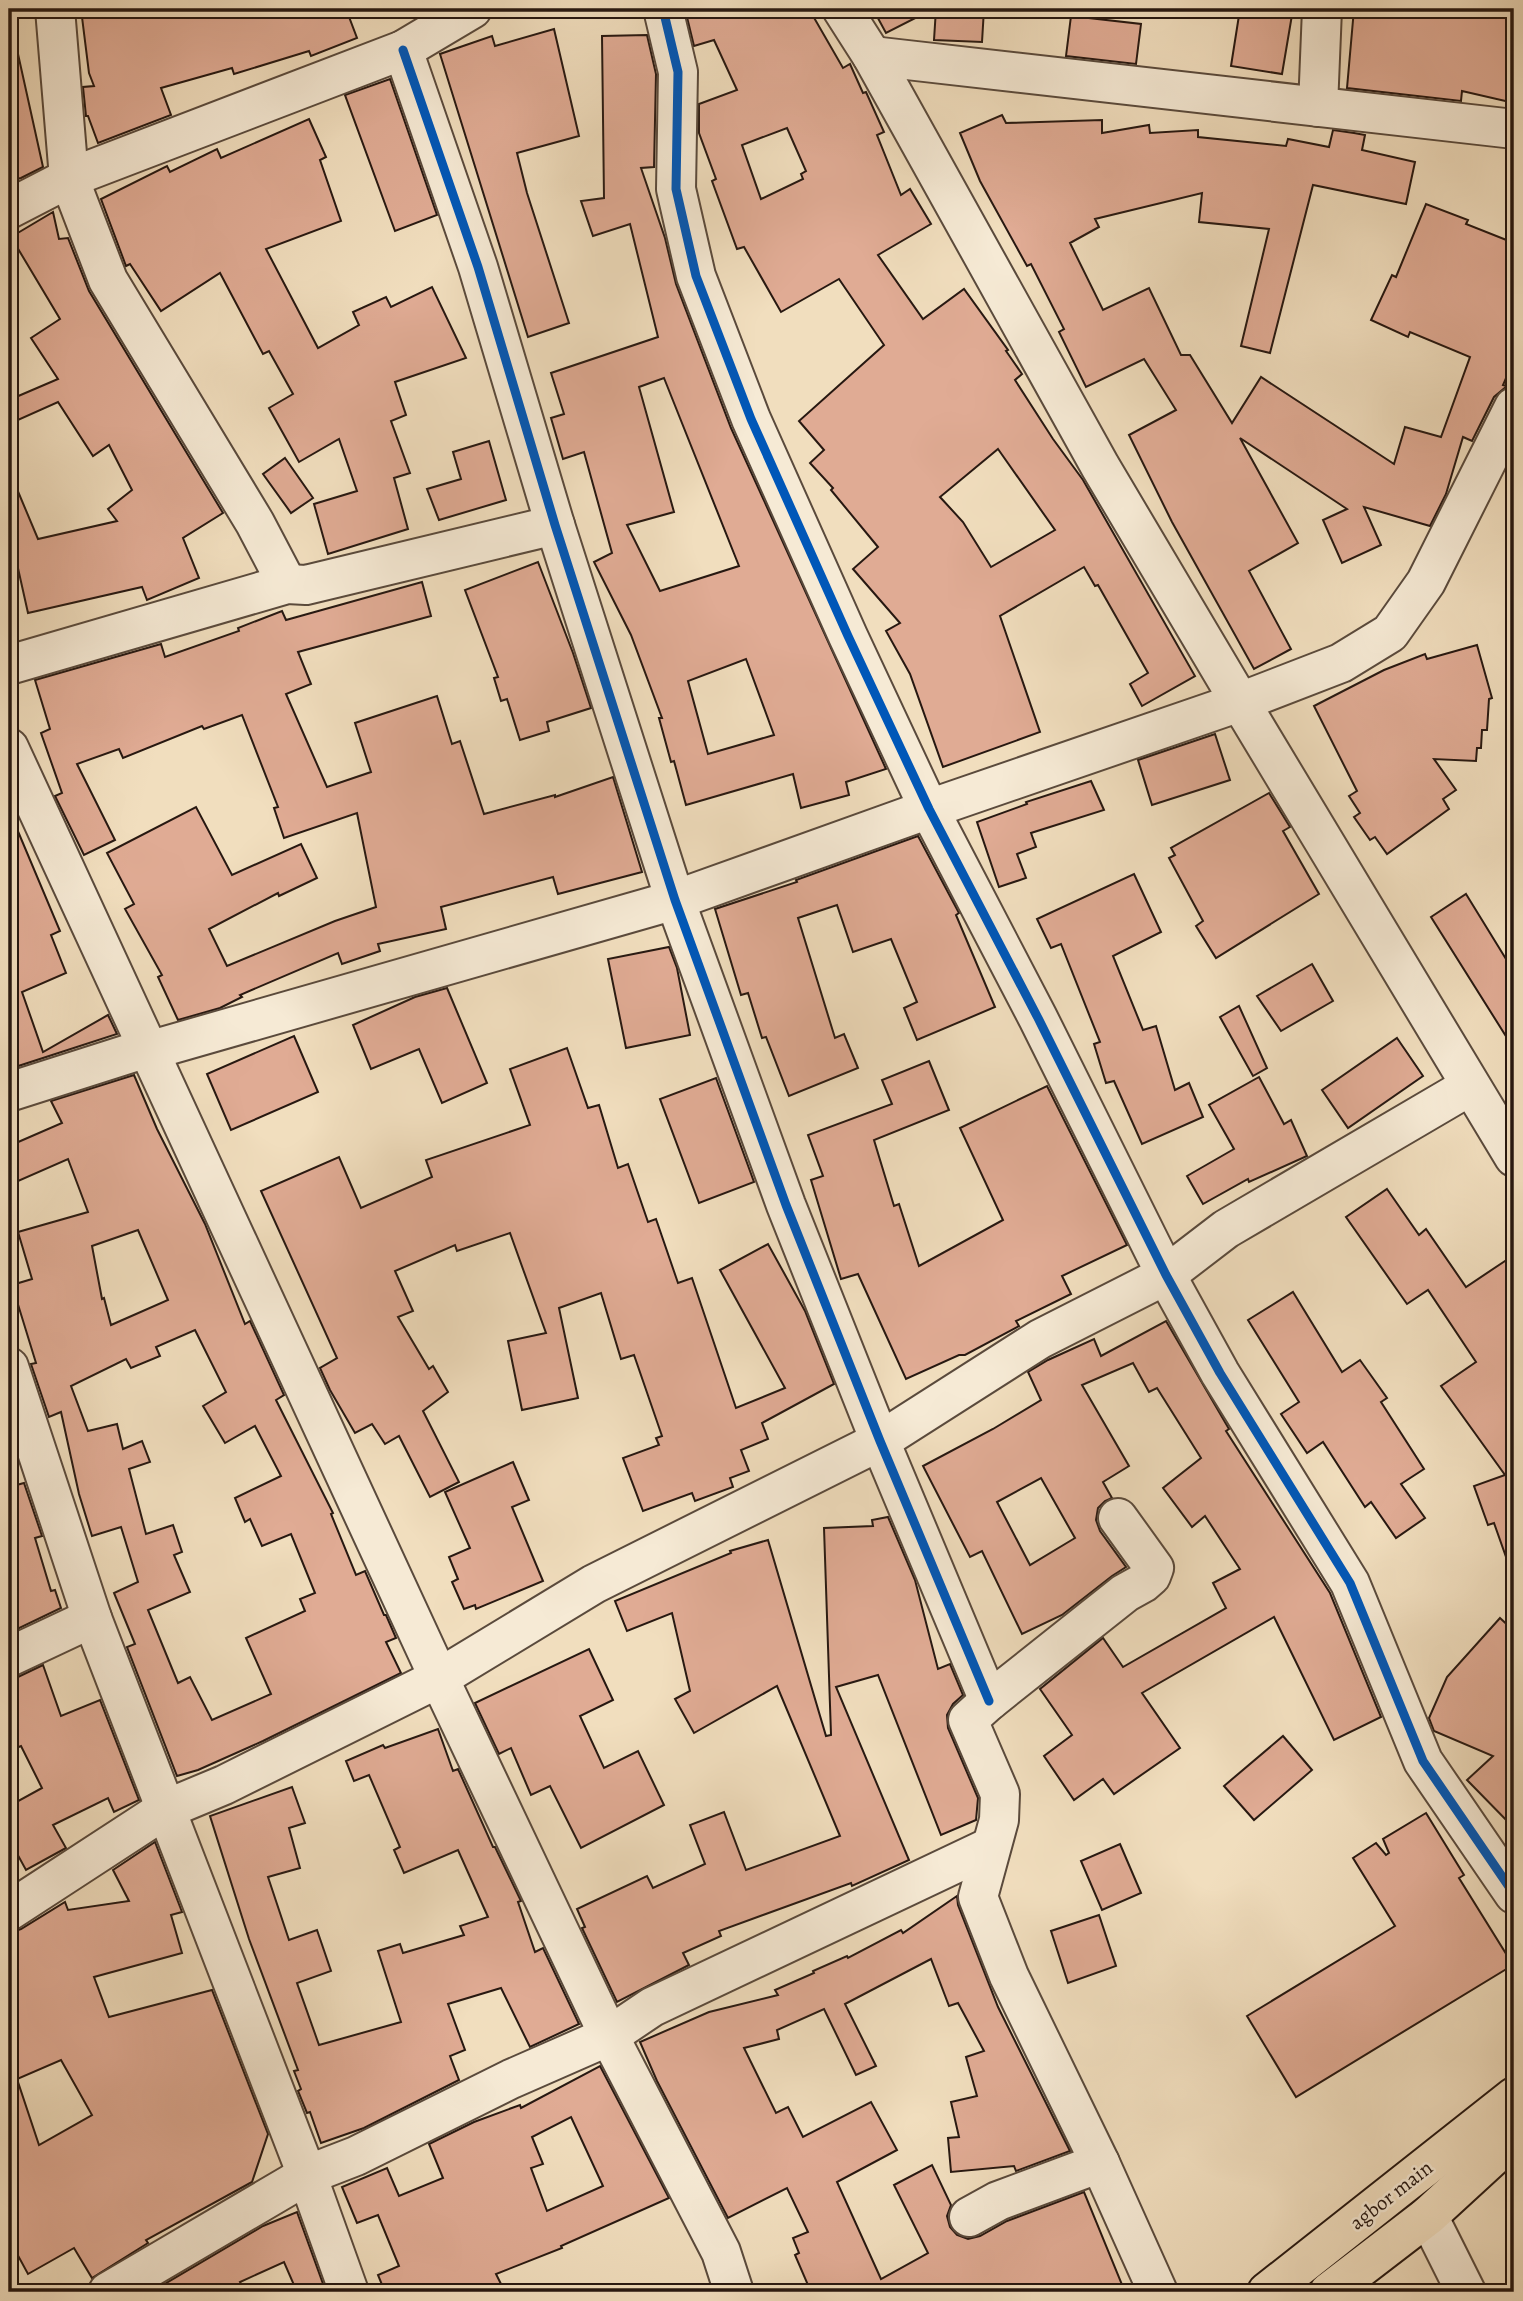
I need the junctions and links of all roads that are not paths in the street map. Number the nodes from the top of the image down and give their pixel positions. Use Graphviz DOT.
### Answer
graph roads {
  1 [pos="55,9"];
  2 [pos="472,9"];
  3 [pos="663,9"];
  4 [pos="842,9"];
  5 [pos="1322,9"];
  6 [pos="403,50"];
  7 [pos="872,56"];
  8 [pos="1318,107"];
  9 [pos="1514,129"];
  10 [pos="69,178"];
  11 [pos="9,209"];
  12 [pos="1514,407"];
  13 [pos="555,525"];
  14 [pos="288,584"];
  15 [pos="9,665"];
  16 [pos="1240,702"];
  17 [pos="9,748"];
  18 [pos="929,809"];
  19 [pos="674,900"];
  20 [pos="146,1048"];
  21 [pos="1471,1086"];
  22 [pos="9,1092"];
  23 [pos="1514,1157"];
  24 [pos="1166,1275"];
  25 [pos="9,1367"];
  26 [pos="880,1441"];
  27 [pos="1118,1518"];
  28 [pos="92,1618"];
  29 [pos="9,1657"];
  30 [pos="439,1678"];
  31 [pos="989,1701"];
  32 [pos="164,1810"];
  33 [pos="990,1847"];
  34 [pos="1514,1894"];
  35 [pos="9,1911"];
  36 [pos="609,2036"];
  37 [pos="1514,2097"];
  38 [pos="1514,2137"];
  39 [pos="1100,2164"];
  40 [pos="307,2175"];
  41 [pos="1428,2216"];
  42 [pos="969,2217"];
  43 [pos="164,2278"];
  44 [pos="108,2292"];
  45 [pos="349,2292"];
  46 [pos="734,2292"];
  47 [pos="1158,2292"];
  48 [pos="1267,2292"];
  49 [pos="1329,2292"];
  50 [pos="1466,2292"];
  1 -- 10 [label="street"];
  2 -- 6 [label="street"];
  3 -- 18 [label="street"];
  4 -- 7 [label="street"];
  5 -- 8 [label="street"];
  6 -- 10 [label="street"];
  6 -- 13 [label="street"];
  7 -- 8 [label="street"];
  7 -- 16 [label="street"];
  8 -- 9 [label="street"];
  10 -- 11 [label="street"];
  10 -- 14 [label="street"];
  12 -- 16 [label="street"];
  13 -- 14 [label="street"];
  13 -- 19 [label="street"];
  14 -- 15 [label="street"];
  16 -- 18 [label="street"];
  16 -- 21 [label="street"];
  17 -- 20 [label="street"];
  18 -- 19 [label="street"];
  18 -- 24 [label="street"];
  19 -- 20 [label="street"];
  19 -- 26 [label="street"];
  20 -- 22 [label="street"];
  20 -- 30 [label="street"];
  21 -- 23 [label="street"];
  21 -- 24 [label="street"];
  24 -- 26 [label="street"];
  24 -- 34 [label="street"];
  25 -- 28 [label="street"];
  26 -- 30 [label="street"];
  26 -- 31 [label="street"];
  27 -- 31 [label="street"];
  28 -- 29 [label="street"];
  28 -- 32 [label="street"];
  30 -- 32 [label="street"];
  30 -- 36 [label="street"];
  31 -- 33 [label="street"];
  32 -- 35 [label="street"];
  32 -- 40 [label="street"];
  33 -- 36 [label="street"];
  33 -- 39 [label="street"];
  36 -- 40 [label="street"];
  36 -- 46 [label="street"];
  37 -- 48 [label="main road, agbor main"];
  38 -- 41 [label="main road, agbor main"];
  39 -- 42 [label="street"];
  39 -- 47 [label="street"];
  40 -- 43 [label="street"];
  40 -- 45 [label="street"];
  41 -- 49 [label="main road, agbor main"];
  41 -- 50 [label="street"];
  43 -- 44 [label="street"];
}
